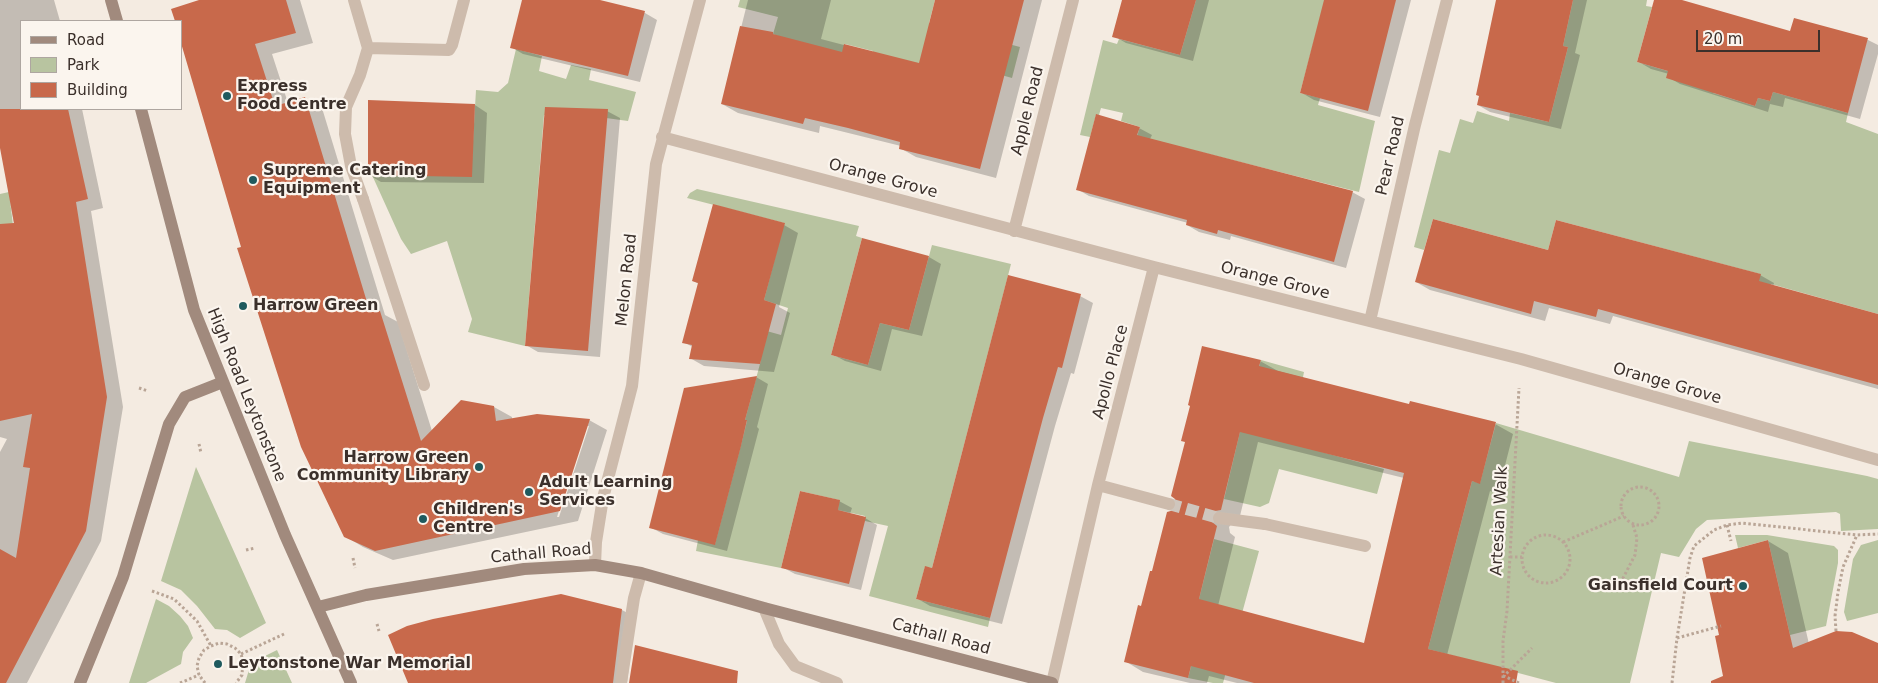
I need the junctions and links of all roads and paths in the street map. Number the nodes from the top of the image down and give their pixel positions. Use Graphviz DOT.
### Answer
graph roads {
  1 [pos="111,0"];
  2 [pos="354,0"];
  3 [pos="464,0"];
  4 [pos="700,0"];
  5 [pos="1073,0"];
  6 [pos="1447,0"];
  7 [pos="117,20"];
  8 [pos="368,48"];
  9 [pos="141,110"];
  10 [pos="662,137"];
  11 [pos="1014,231"];
  12 [pos="1154,267"];
  13 [pos="1370,321"];
  14 [pos="1521,360"];
  15 [pos="223,382"];
  16 [pos="424,385"];
  17 [pos="139,388"];
  18 [pos="148,391"];
  19 [pos="199,444"];
  20 [pos="201,453"];
  21 [pos="1878,460"];
  22 [pos="1098,485"];
  23 [pos="1169,504"];
  24 [pos="1624,516"];
  25 [pos="1219,518"];
  26 [pos="1633,524"];
  27 [pos="1728,525"];
  28 [pos="1878,534"];
  29 [pos="1857,535"];
  30 [pos="1731,541"];
  31 [pos="1563,542"];
  32 [pos="1365,546"];
  33 [pos="255,548"];
  34 [pos="246,550"];
  35 [pos="1510,557"];
  36 [pos="1522,557"];
  37 [pos="354,558"];
  38 [pos="595,565"];
  39 [pos="356,571"];
  40 [pos="641,573"];
  41 [pos="1613,590"];
  42 [pos="152,591"];
  43 [pos="318,607"];
  44 [pos="764,608"];
  45 [pos="377,624"];
  46 [pos="1721,626"];
  47 [pos="379,630"];
  48 [pos="1836,631"];
  49 [pos="284,634"];
  50 [pos="1677,638"];
  51 [pos="211,646"];
  52 [pos="1532,648"];
  53 [pos="241,654"];
  54 [pos="199,675"];
  55 [pos="1504,676"];
  56 [pos="80,683"];
  57 [pos="180,683"];
  58 [pos="205,683"];
  59 [pos="236,683"];
  60 [pos="351,683"];
  61 [pos="621,683"];
  62 [pos="837,683"];
  63 [pos="1052,683"];
  64 [pos="1503,683"];
  65 [pos="1519,683"];
  66 [pos="1672,683"];
  1 -- 7 [label="main road"];
  2 -- 8 [label="street"];
  3 -- 8 [label="street"];
  4 -- 10 [label="street, Melon Road"];
  5 -- 11 [label="street, Apple Road"];
  6 -- 13 [label="street, Pear Road"];
  8 -- 16 [label="street"];
  9 -- 15 [label="main road, High Road Leytonstone"];
  10 -- 11 [label="street, Orange Grove"];
  10 -- 38 [label="street, Melon Road"];
  11 -- 12 [label="street, Orange Grove"];
  12 -- 13 [label="street, Orange Grove"];
  12 -- 22 [label="street, Apollo Place"];
  13 -- 14 [label="street, Orange Grove"];
  14 -- 21 [label="street, Orange Grove"];
  14 -- 35 [label="path, Artesian Walk"];
  15 -- 43 [label="main road, High Road Leytonstone"];
  15 -- 56 [label="main road"];
  17 -- 18 [label="path"];
  19 -- 20 [label="path"];
  22 -- 23 [label="street"];
  22 -- 63 [label="street, Apollo Place"];
  24 -- 26 [label="path"];
  24 -- 26 [label="path"];
  24 -- 31 [label="path"];
  25 -- 32 [label="street"];
  26 -- 41 [label="path"];
  27 -- 29 [label="path"];
  27 -- 30 [label="path"];
  27 -- 50 [label="path"];
  28 -- 29 [label="path"];
  29 -- 48 [label="path"];
  31 -- 36 [label="path"];
  31 -- 36 [label="path"];
  33 -- 34 [label="path"];
  35 -- 36 [label="path"];
  35 -- 55 [label="path, Artesian Walk"];
  37 -- 39 [label="path"];
  38 -- 40 [label="main road, Cathall Road"];
  38 -- 43 [label="main road, Cathall Road"];
  40 -- 44 [label="main road, Cathall Road"];
  40 -- 61 [label="street"];
  42 -- 51 [label="path"];
  43 -- 60 [label="main road, High Road Leytonstone"];
  44 -- 62 [label="street"];
  44 -- 63 [label="main road, Cathall Road"];
  45 -- 47 [label="path"];
  46 -- 50 [label="path"];
  49 -- 53 [label="path"];
  50 -- 66 [label="path"];
  51 -- 53 [label="path"];
  51 -- 54 [label="path"];
  52 -- 55 [label="path"];
  53 -- 59 [label="path"];
  54 -- 57 [label="path"];
  54 -- 58 [label="path"];
  55 -- 64 [label="path, Artesian Walk"];
  55 -- 65 [label="path"];
}
